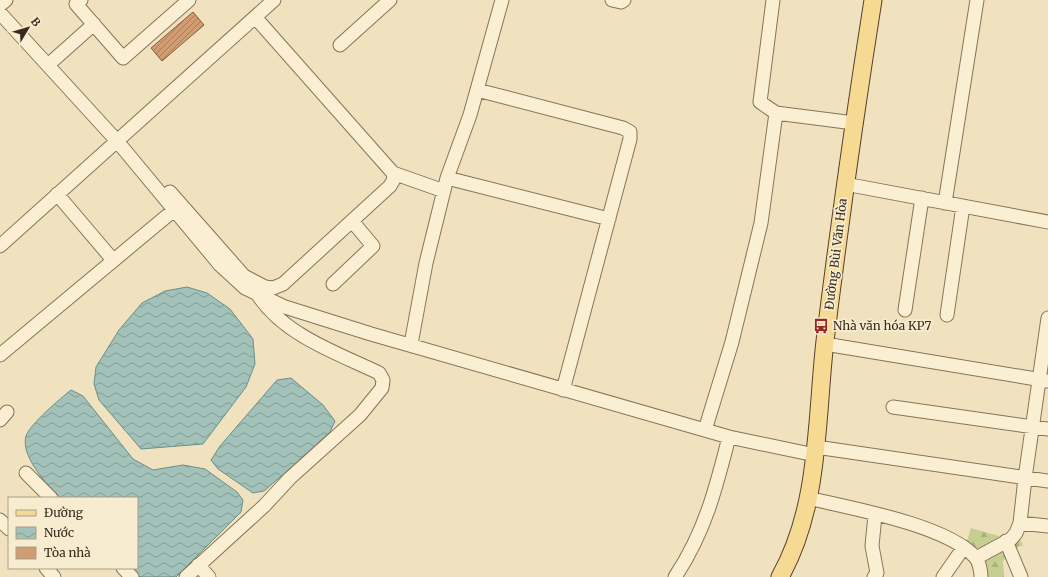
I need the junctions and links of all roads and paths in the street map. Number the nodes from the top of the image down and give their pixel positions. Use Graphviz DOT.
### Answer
graph roads {
  1 [pos="6,0"];
  2 [pos="81,0"];
  3 [pos="189,0"];
  4 [pos="274,0"];
  5 [pos="390,0"];
  6 [pos="502,0"];
  7 [pos="612,0"];
  8 [pos="624,0"];
  9 [pos="773,0"];
  10 [pos="873,0"];
  11 [pos="976,0"];
  12 [pos="0,5"];
  13 [pos="0,13"];
  14 [pos="255,17"];
  15 [pos="94,24"];
  16 [pos="340,45"];
  17 [pos="48,65"];
  18 [pos="477,90"];
  19 [pos="776,114"];
  20 [pos="854,123"];
  21 [pos="116,140"];
  22 [pos="393,173"];
  23 [pos="447,178"];
  24 [pos="845,184"];
  25 [pos="170,192"];
  26 [pos="444,192"];
  27 [pos="57,194"];
  28 [pos="922,198"];
  29 [pos="945,203"];
  30 [pos="963,206"];
  31 [pos="174,210"];
  32 [pos="609,219"];
  33 [pos="352,221"];
  34 [pos="1048,222"];
  35 [pos="0,246"];
  36 [pos="113,260"];
  37 [pos="332,284"];
  38 [pos="258,295"];
  39 [pos="905,310"];
  40 [pos="947,315"];
  41 [pos="1048,318"];
  42 [pos="411,344"];
  43 [pos="825,344"];
  44 [pos="0,355"];
  45 [pos="1043,380"];
  46 [pos="563,390"];
  47 [pos="892,407"];
  48 [pos="1032,427"];
  49 [pos="1048,429"];
  50 [pos="705,430"];
  51 [pos="729,437"];
  52 [pos="815,451"];
  53 [pos="26,473"];
  54 [pos="1025,478"];
  55 [pos="1048,481"];
  56 [pos="50,497"];
  57 [pos="808,498"];
  58 [pos="875,515"];
  59 [pos="0,520"];
  60 [pos="1020,523"];
  61 [pos="1048,526"];
  62 [pos="8,528"];
  63 [pos="1006,542"];
  64 [pos="964,547"];
  65 [pos="976,558"];
  66 [pos="198,566"];
  67 [pos="47,569"];
  68 [pos="124,569"];
  69 [pos="54,577"];
  70 [pos="132,577"];
  71 [pos="186,577"];
  72 [pos="209,577"];
  73 [pos="675,577"];
  74 [pos="780,577"];
  75 [pos="874,577"];
  76 [pos="943,577"];
  77 [pos="981,577"];
  78 [pos="1021,577"];
  1 -- 12 [label="street"];
  2 -- 15 [label="street"];
  3 -- 15 [label="street"];
  4 -- 14 [label="street"];
  5 -- 16 [label="street"];
  6 -- 18 [label="street"];
  7 -- 8 [label="street"];
  9 -- 19 [label="street"];
  10 -- 20 [label="main road, Đường Bùi Văn Hòa"];
  11 -- 29 [label="street"];
  13 -- 17 [label="street"];
  14 -- 21 [label="street"];
  14 -- 22 [label="street"];
  15 -- 17 [label="street"];
  17 -- 21 [label="street"];
  18 -- 23 [label="street"];
  18 -- 32 [label="street"];
  19 -- 20 [label="street"];
  19 -- 50 [label="street"];
  20 -- 24 [label="main road, Đường Bùi Văn Hòa"];
  21 -- 27 [label="street"];
  21 -- 31 [label="street"];
  22 -- 26 [label="street"];
  22 -- 33 [label="street"];
  23 -- 26 [label="street"];
  23 -- 32 [label="street"];
  24 -- 28 [label="street"];
  24 -- 43 [label="main road, Đường Bùi Văn Hòa"];
  25 -- 33 [label="street"];
  26 -- 42 [label="street"];
  27 -- 35 [label="street"];
  27 -- 36 [label="street"];
  28 -- 29 [label="street"];
  28 -- 39 [label="street"];
  29 -- 30 [label="street"];
  30 -- 34 [label="street"];
  30 -- 40 [label="street"];
  31 -- 36 [label="street"];
  31 -- 38 [label="street"];
  32 -- 46 [label="street"];
  33 -- 37 [label="street"];
  36 -- 44 [label="street"];
  38 -- 42 [label="street"];
  38 -- 66 [label="street"];
  41 -- 45 [label="street"];
  42 -- 46 [label="street"];
  43 -- 45 [label="street"];
  43 -- 52 [label="main road, Đường Bùi Văn Hòa"];
  45 -- 48 [label="street"];
  46 -- 50 [label="street"];
  47 -- 48 [label="street"];
  48 -- 49 [label="street"];
  48 -- 54 [label="street"];
  50 -- 51 [label="street"];
  51 -- 52 [label="street"];
  51 -- 73 [label="street"];
  52 -- 54 [label="street"];
  52 -- 57 [label="main road, Đường Bùi Văn Hòa"];
  53 -- 56 [label="street"];
  54 -- 55 [label="street"];
  54 -- 60 [label="street"];
  57 -- 58 [label="street"];
  57 -- 74 [label="main road, Đường Bùi Văn Hòa"];
  58 -- 64 [label="street"];
  58 -- 75 [label="street"];
  59 -- 62 [label="street"];
  60 -- 61 [label="street"];
  60 -- 63 [label="street"];
  63 -- 65 [label="street"];
  63 -- 78 [label="street"];
  64 -- 65 [label="street"];
  64 -- 76 [label="street"];
  65 -- 77 [label="street"];
  66 -- 71 [label="street"];
  66 -- 72 [label="street"];
  67 -- 69 [label="street"];
  68 -- 70 [label="street"];
}
